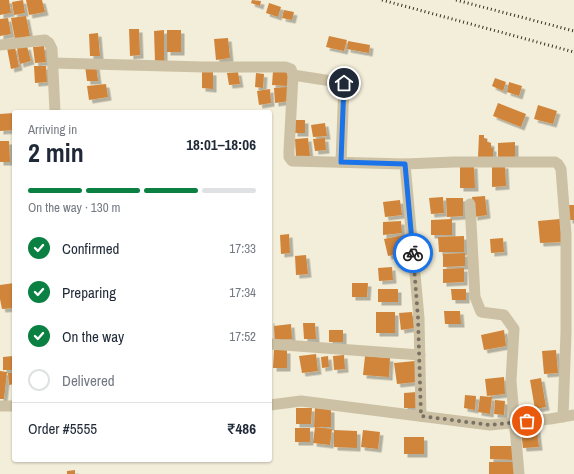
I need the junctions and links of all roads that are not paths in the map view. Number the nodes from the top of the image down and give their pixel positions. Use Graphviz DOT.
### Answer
graph roads {
  1 [pos="0,44"];
  2 [pos="53,63"];
  3 [pos="294,75"];
  4 [pos="55,110"];
  5 [pos="341,162"];
  6 [pos="405,164"];
  7 [pos="470,204"];
  8 [pos="272,344"];
  9 [pos="420,355"];
  10 [pos="272,405"];
  11 [pos="0,406"];
  12 [pos="12,406"];
  13 [pos="421,416"];
  14 [pos="569,416"];
  15 [pos="515,422"];
  16 [pos="519,474"];
  1 -- 2 [label="street"];
  2 -- 3 [label="street"];
  2 -- 4 [label="street"];
  3 -- 5 [label="street"];
  3 -- 5 [label="street"];
  5 -- 6 [label="street"];
  6 -- 9 [label="street"];
  6 -- 14 [label="street"];
  7 -- 15 [label="street"];
  8 -- 9 [label="street"];
  9 -- 13 [label="street"];
  10 -- 13 [label="street"];
  11 -- 12 [label="street"];
  13 -- 15 [label="street"];
  14 -- 15 [label="street"];
  15 -- 16 [label="street"];
}
